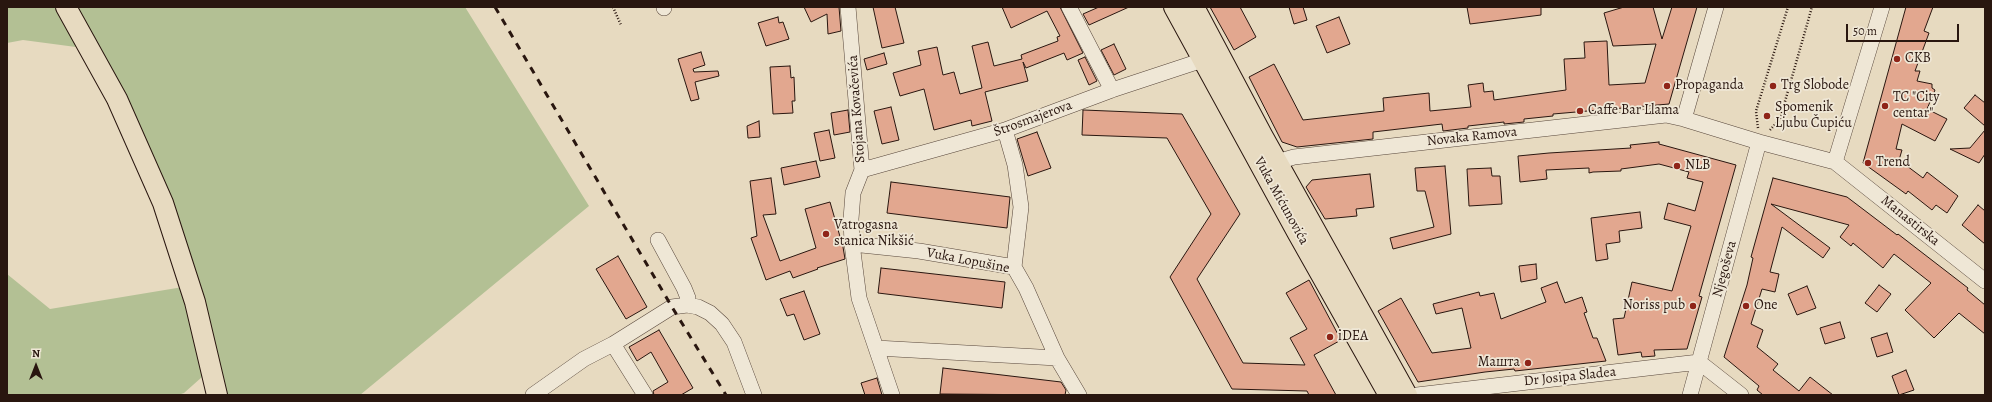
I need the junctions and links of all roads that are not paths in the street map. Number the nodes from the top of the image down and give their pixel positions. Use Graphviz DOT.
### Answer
graph roads {
  1 [pos="66,7"];
  2 [pos="848,7"];
  3 [pos="1069,7"];
  4 [pos="1174,7"];
  5 [pos="1194,7"];
  6 [pos="1716,7"];
  7 [pos="1882,7"];
  8 [pos="1203,60"];
  9 [pos="1112,90"];
  10 [pos="1684,119"];
  11 [pos="1005,130"];
  12 [pos="1759,142"];
  13 [pos="1835,162"];
  14 [pos="1270,166"];
  15 [pos="862,170"];
  16 [pos="658,240"];
  17 [pos="852,244"];
  18 [pos="1014,267"];
  19 [pos="1985,281"];
  20 [pos="686,305"];
  21 [pos="613,344"];
  22 [pos="876,348"];
  23 [pos="1057,358"];
  24 [pos="1699,362"];
  25 [pos="217,395"];
  26 [pos="533,395"];
  27 [pos="645,395"];
  28 [pos="754,395"];
  29 [pos="892,395"];
  30 [pos="1078,395"];
  31 [pos="1389,395"];
  32 [pos="1407,395"];
  33 [pos="1417,395"];
  34 [pos="1690,395"];
  35 [pos="1741,395"];
  1 -- 25 [label="main road"];
  2 -- 15 [label="street, Stojana Kovačevića"];
  3 -- 9 [label="street"];
  4 -- 8 [label="main road, Vuka Mićunovića"];
  5 -- 14 [label="main road, Vuka Mićunovića"];
  6 -- 10 [label="street"];
  7 -- 13 [label="street"];
  8 -- 9 [label="street, Štrosmajerova"];
  8 -- 14 [label="main road, Vuka Mićunovića"];
  9 -- 11 [label="street, Štrosmajerova"];
  10 -- 12 [label="street"];
  10 -- 14 [label="street, Novaka Ramova"];
  11 -- 15 [label="street, Štrosmajerova"];
  11 -- 18 [label="street"];
  12 -- 13 [label="street"];
  12 -- 24 [label="street, Njegoševa"];
  13 -- 19 [label="street, Manastirska"];
  14 -- 31 [label="main road, Vuka Mićunovića"];
  14 -- 32 [label="main road, Vuka Mićunovića"];
  15 -- 17 [label="street, Stojana Kovačevića"];
  16 -- 20 [label="street"];
  17 -- 18 [label="street, Vuka Lopušine"];
  17 -- 22 [label="street, Stojana Kovačevića"];
  18 -- 23 [label="street, Vuka Lopušine"];
  20 -- 21 [label="street"];
  20 -- 28 [label="street"];
  21 -- 26 [label="street"];
  21 -- 27 [label="street"];
  22 -- 23 [label="street"];
  22 -- 29 [label="street, Stojana Kovačevića"];
  23 -- 30 [label="street, Vuka Lopušine"];
  24 -- 33 [label="street, Dr Josipa Sladea"];
  24 -- 34 [label="street, Njegoševa"];
  24 -- 35 [label="street"];
}
